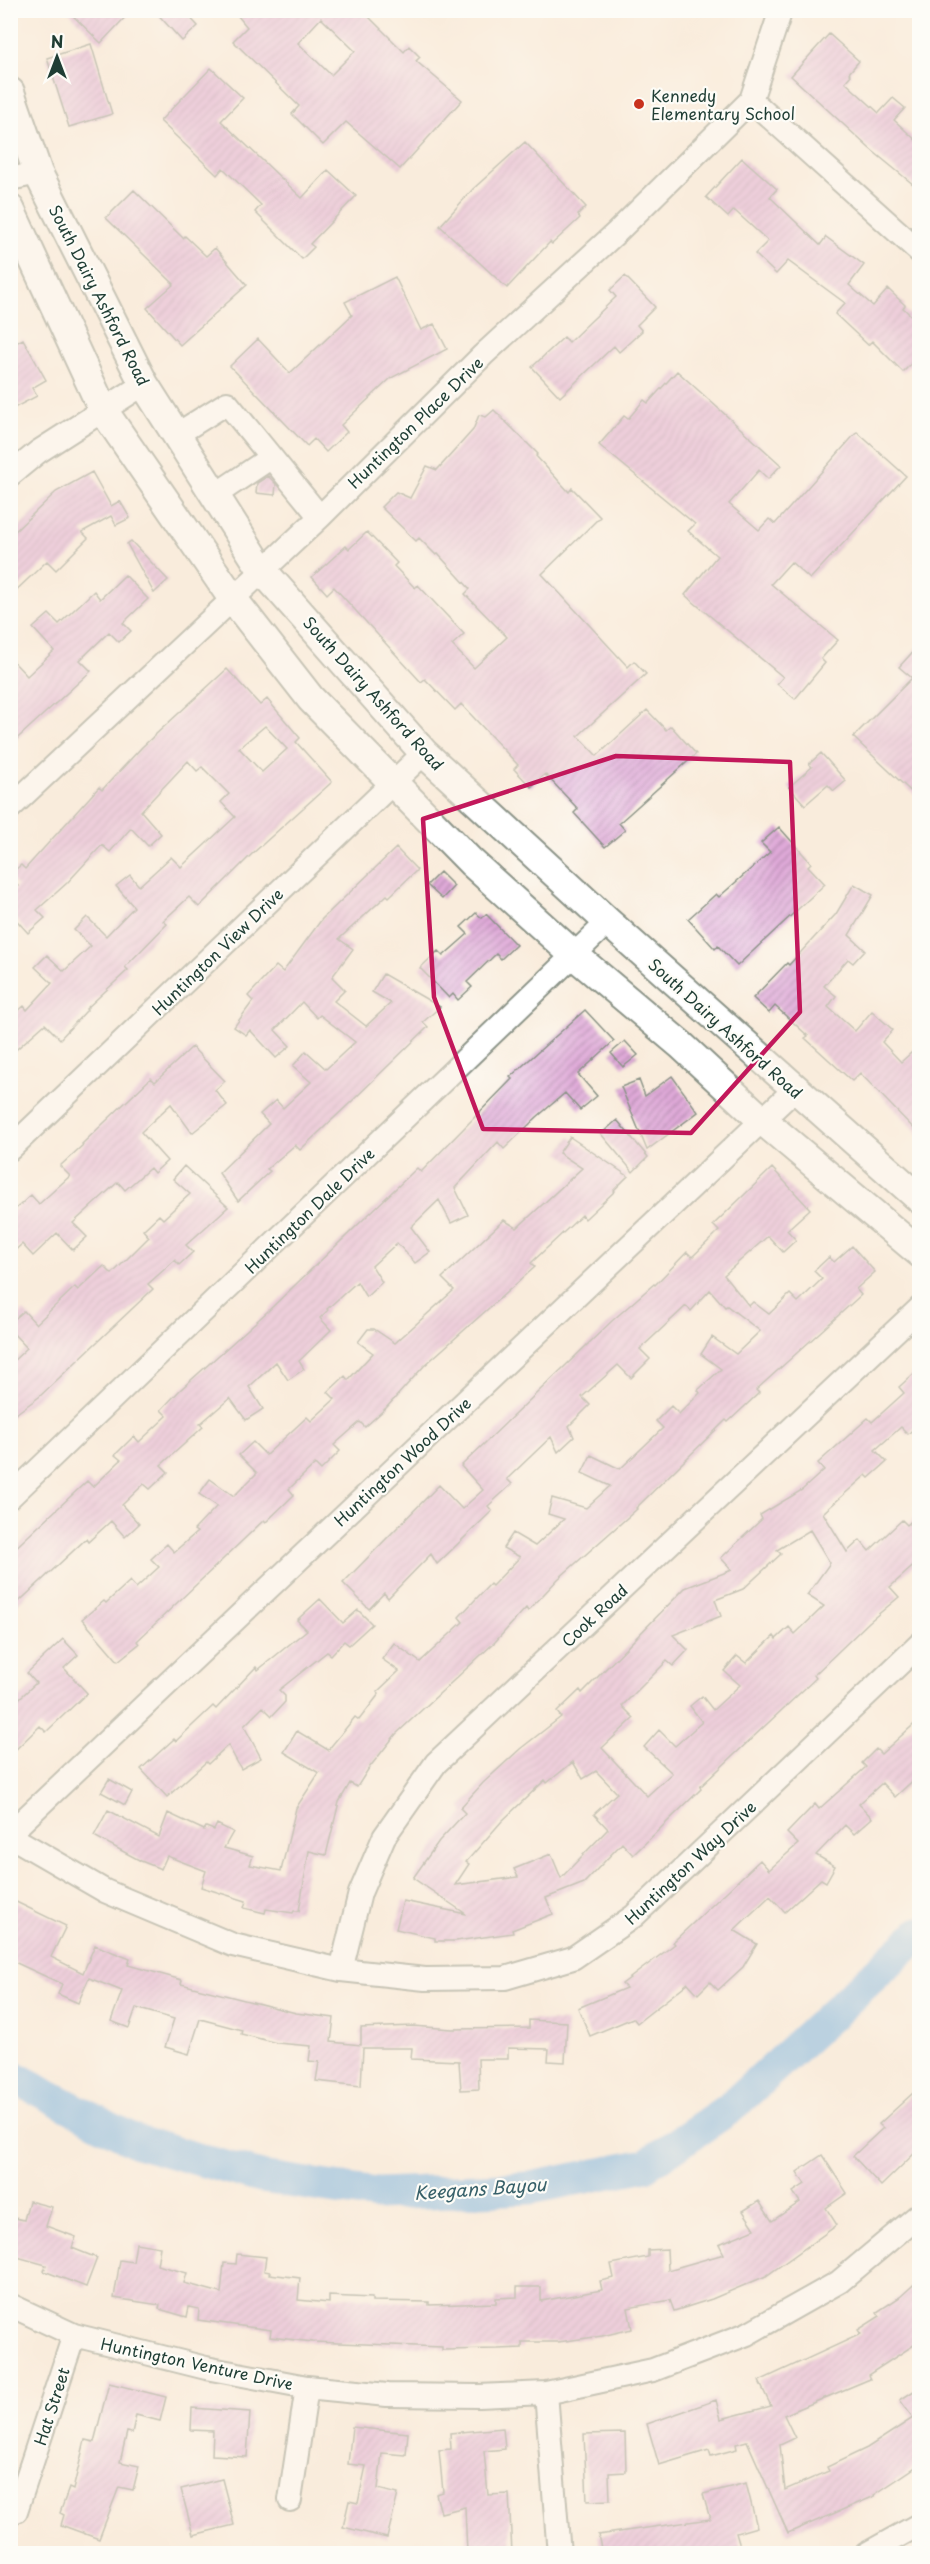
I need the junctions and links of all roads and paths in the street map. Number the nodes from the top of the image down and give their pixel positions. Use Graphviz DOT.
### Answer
graph roads {
  1 [pos="781,10"];
  2 [pos="10,92"];
  3 [pos="751,100"];
  4 [pos="24,176"];
  5 [pos="10,208"];
  6 [pos="920,252"];
  7 [pos="144,384"];
  8 [pos="103,410"];
  9 [pos="176,435"];
  10 [pos="270,458"];
  11 [pos="10,475"];
  12 [pos="215,495"];
  13 [pos="320,517"];
  14 [pos="263,571"];
  15 [pos="233,599"];
  16 [pos="424,753"];
  17 [pos="392,784"];
  18 [pos="10,808"];
  19 [pos="608,922"];
  20 [pos="574,955"];
  21 [pos="794,1090"];
  22 [pos="762,1120"];
  23 [pos="10,1149"];
  24 [pos="920,1199"];
  25 [pos="920,1253"];
  26 [pos="920,1308"];
  27 [pos="10,1497"];
  28 [pos="920,1644"];
  29 [pos="10,1835"];
  30 [pos="341,1970"];
  31 [pos="920,2214"];
  32 [pos="10,2306"];
  33 [pos="74,2335"];
  34 [pos="308,2387"];
  35 [pos="546,2393"];
  36 [pos="290,2500"];
  37 [pos="16,2511"];
  38 [pos="920,2524"];
  39 [pos="559,2553"];
  40 [pos="866,2553"];
  1 -- 3 [label="street, Huntington Place Drive"];
  2 -- 4 [label="main road, South Dairy Ashford Road"];
  3 -- 6 [label="street"];
  3 -- 13 [label="street, Huntington Place Drive"];
  4 -- 7 [label="main road, South Dairy Ashford Road"];
  5 -- 8 [label="main road"];
  7 -- 8 [label="street"];
  7 -- 9 [label="main road, South Dairy Ashford Road"];
  8 -- 11 [label="street"];
  8 -- 15 [label="main road"];
  9 -- 10 [label="street"];
  9 -- 12 [label="main road, South Dairy Ashford Road"];
  10 -- 12 [label="street"];
  10 -- 13 [label="street"];
  12 -- 14 [label="main road, South Dairy Ashford Road"];
  13 -- 14 [label="street, Huntington Place Drive"];
  14 -- 15 [label="street, Huntington Place Drive"];
  14 -- 16 [label="main road, South Dairy Ashford Road"];
  15 -- 17 [label="main road"];
  15 -- 18 [label="street, Huntington Place Drive"];
  16 -- 17 [label="street, Huntington View Drive"];
  16 -- 19 [label="main road, South Dairy Ashford Road"];
  17 -- 20 [label="main road"];
  17 -- 23 [label="street, Huntington View Drive"];
  19 -- 20 [label="street, Huntington Dale Drive"];
  19 -- 21 [label="main road, South Dairy Ashford Road"];
  20 -- 22 [label="main road"];
  20 -- 27 [label="street, Huntington Dale Drive"];
  21 -- 22 [label="street, Huntington Wood Drive"];
  21 -- 24 [label="main road, South Dairy Ashford Road"];
  22 -- 25 [label="main road"];
  22 -- 29 [label="street, Huntington Wood Drive"];
  26 -- 30 [label="street, Cook Road"];
  28 -- 30 [label="street, Huntington Way Drive"];
  29 -- 30 [label="street, Huntington Way Drive"];
  31 -- 35 [label="street, Huntington Venture Drive"];
  32 -- 33 [label="street, Huntington Venture Drive"];
  33 -- 34 [label="street, Huntington Venture Drive"];
  33 -- 37 [label="street, Hat Street"];
  34 -- 35 [label="street, Huntington Venture Drive"];
  34 -- 36 [label="street"];
  35 -- 39 [label="street"];
  38 -- 40 [label="street"];
}
